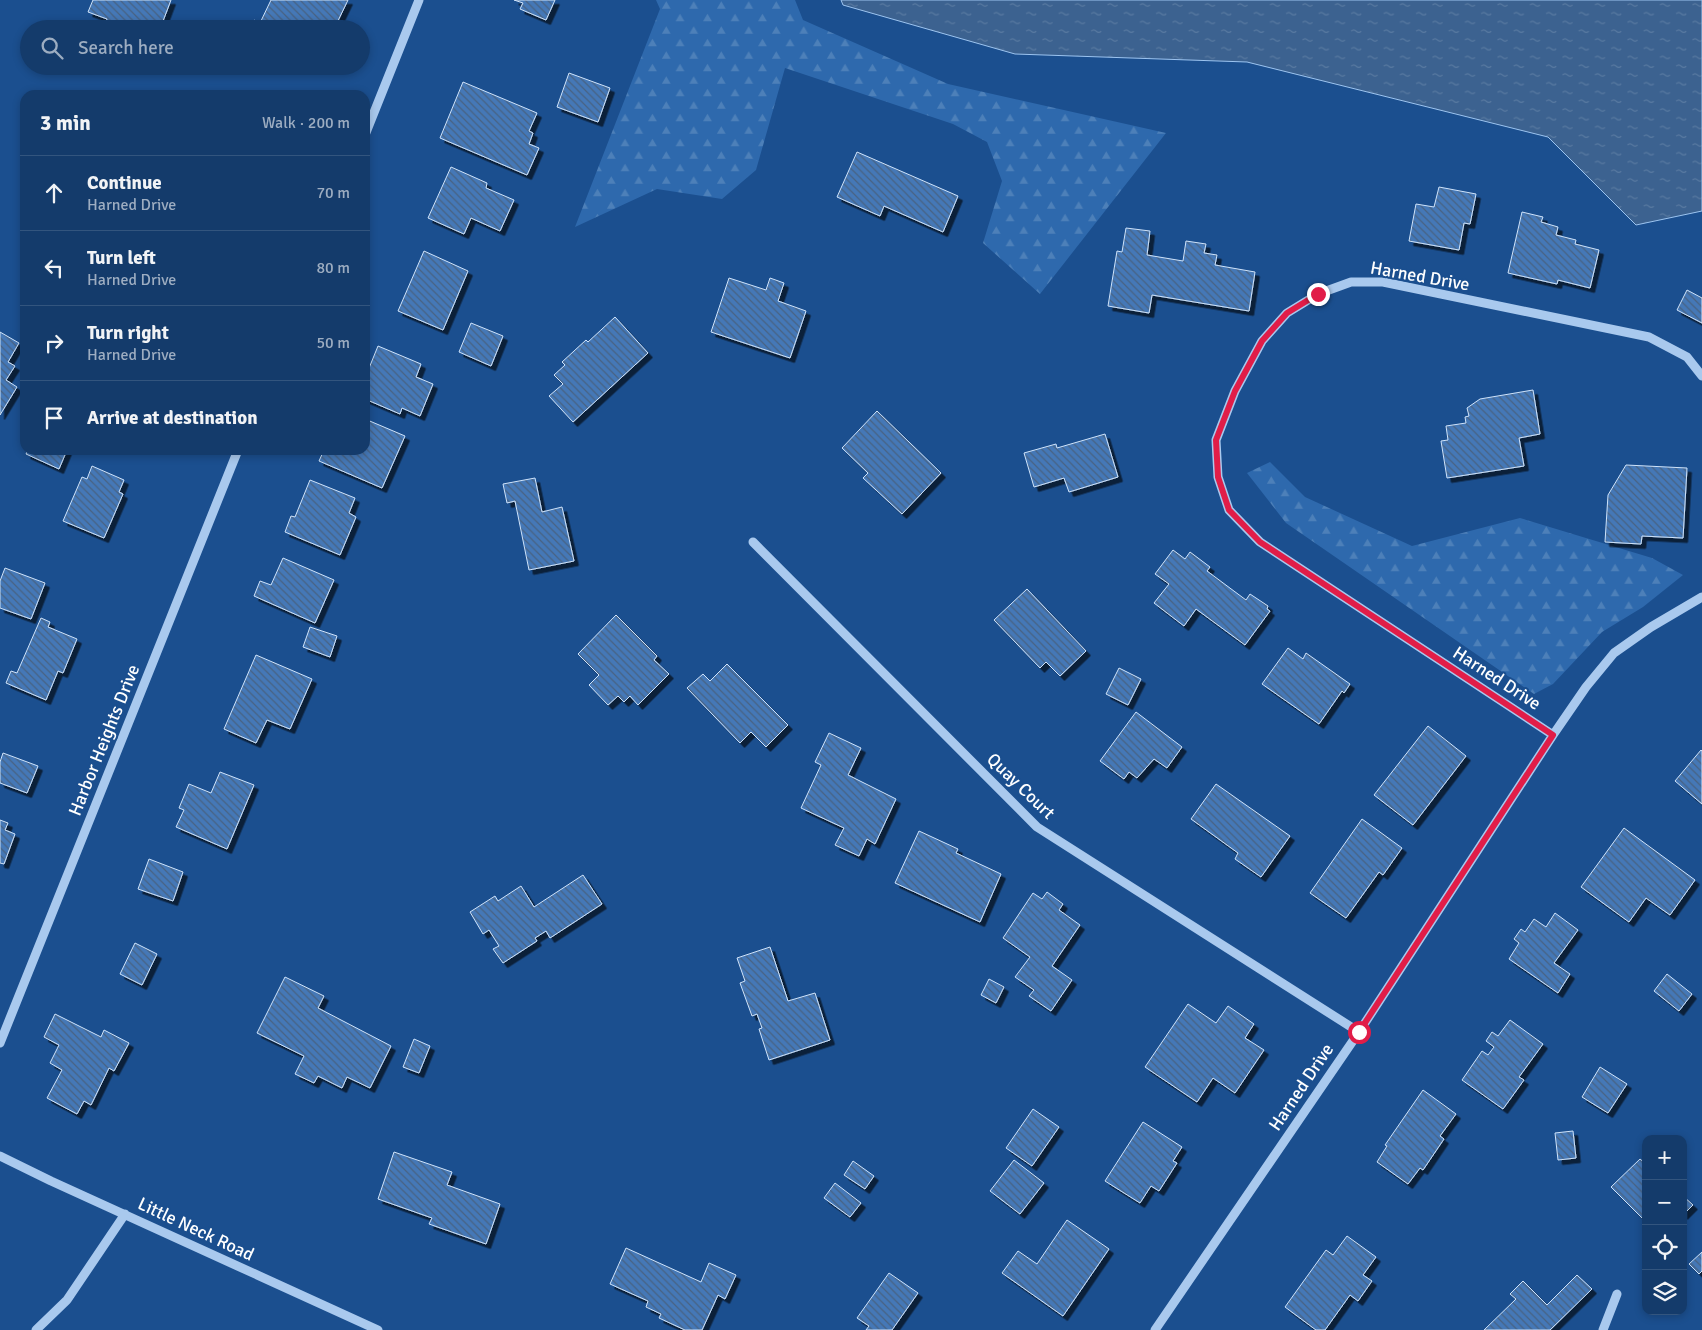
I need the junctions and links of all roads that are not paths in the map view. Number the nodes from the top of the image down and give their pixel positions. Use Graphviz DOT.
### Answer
graph roads {
  1 [pos="419,0"];
  2 [pos="370,122"];
  3 [pos="1702,376"];
  4 [pos="236,455"];
  5 [pos="753,542"];
  6 [pos="1702,597"];
  7 [pos="1553,735"];
  8 [pos="1359,1032"];
  9 [pos="0,1043"];
  10 [pos="0,1156"];
  11 [pos="125,1214"];
  12 [pos="1618,1294"];
  13 [pos="356,1325"];
  14 [pos="36,1330"];
  15 [pos="378,1330"];
  16 [pos="1155,1330"];
  17 [pos="1603,1330"];
  1 -- 2 [label="street"];
  3 -- 7 [label="street, Harned Drive"];
  4 -- 9 [label="street, Harbor Heights Drive"];
  5 -- 8 [label="street, Quay Court"];
  6 -- 7 [label="street, Harned Drive"];
  7 -- 8 [label="street, Harned Drive"];
  8 -- 16 [label="street, Harned Drive"];
  10 -- 11 [label="street, Little Neck Road"];
  11 -- 13 [label="street, Little Neck Road"];
  11 -- 14 [label="street"];
  12 -- 17 [label="street"];
  13 -- 15 [label="street, Little Neck Road"];
}
